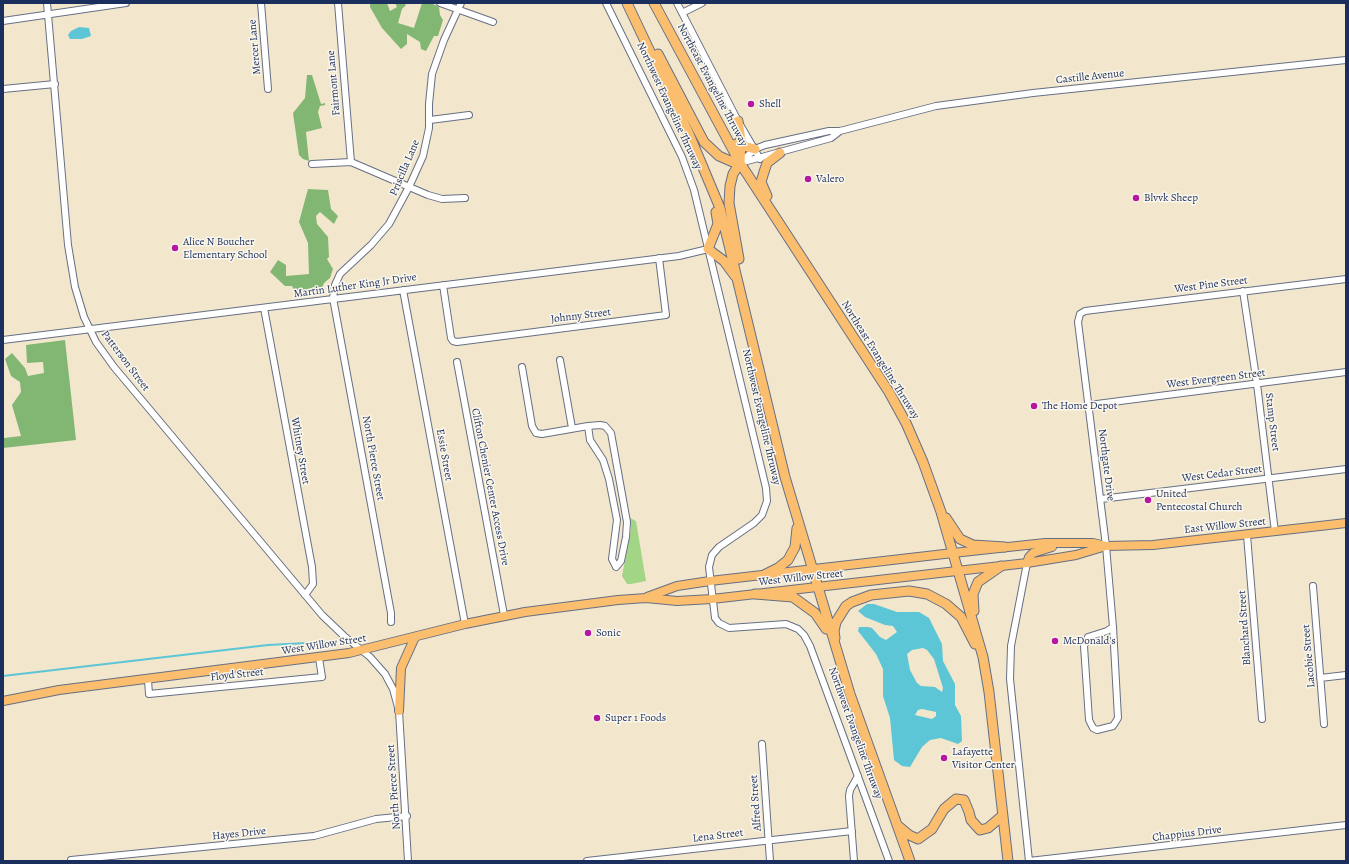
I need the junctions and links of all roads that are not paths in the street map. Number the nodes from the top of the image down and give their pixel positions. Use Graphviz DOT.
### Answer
graph roads {
  1 [pos="47,3"];
  2 [pos="126,3"];
  3 [pos="261,3"];
  4 [pos="338,3"];
  5 [pos="440,3"];
  6 [pos="461,3"];
  7 [pos="606,3"];
  8 [pos="627,3"];
  9 [pos="654,3"];
  10 [pos="677,3"];
  11 [pos="702,3"];
  12 [pos="116,4"];
  13 [pos="458,10"];
  14 [pos="682,13"];
  15 [pos="49,15"];
  16 [pos="3,21"];
  17 [pos="492,22"];
  18 [pos="643,34"];
  19 [pos="1346,60"];
  20 [pos="55,84"];
  21 [pos="3,89"];
  22 [pos="268,89"];
  23 [pos="469,115"];
  24 [pos="430,120"];
  25 [pos="738,121"];
  26 [pos="840,131"];
  27 [pos="726,138"];
  28 [pos="741,145"];
  29 [pos="754,149"];
  30 [pos="780,153"];
  31 [pos="760,159"];
  32 [pos="351,162"];
  33 [pos="740,163"];
  34 [pos="312,164"];
  35 [pos="410,187"];
  36 [pos="712,193"];
  37 [pos="465,198"];
  38 [pos="773,212"];
  39 [pos="708,249"];
  40 [pos="659,258"];
  41 [pos="738,278"];
  42 [pos="1346,279"];
  43 [pos="443,285"];
  44 [pos="403,290"];
  45 [pos="1243,291"];
  46 [pos="333,298"];
  47 [pos="264,308"];
  48 [pos="1080,314"];
  49 [pos="89,329"];
  50 [pos="751,337"];
  51 [pos="3,340"];
  52 [pos="560,360"];
  53 [pos="457,362"];
  54 [pos="522,367"];
  55 [pos="1346,372"];
  56 [pos="1257,384"];
  57 [pos="1089,405"];
  58 [pos="588,426"];
  59 [pos="572,428"];
  60 [pos="1346,469"];
  61 [pos="618,476"];
  62 [pos="1270,478"];
  63 [pos="609,479"];
  64 [pos="1101,499"];
  65 [pos="938,502"];
  66 [pos="797,520"];
  67 [pos="1346,523"];
  68 [pos="616,529"];
  69 [pos="627,530"];
  70 [pos="1275,532"];
  71 [pos="1247,535"];
  72 [pos="1066,543"];
  73 [pos="1106,546"];
  74 [pos="1005,547"];
  75 [pos="953,552"];
  76 [pos="1027,563"];
  77 [pos="1001,566"];
  78 [pos="812,569"];
  79 [pos="958,571"];
  80 [pos="764,575"];
  81 [pos="710,581"];
  82 [pos="1313,586"];
  83 [pos="817,587"];
  84 [pos="755,594"];
  85 [pos="305,595"];
  86 [pos="646,598"];
  87 [pos="712,599"];
  88 [pos="504,615"];
  89 [pos="391,622"];
  90 [pos="465,624"];
  91 [pos="974,625"];
  92 [pos="1112,627"];
  93 [pos="832,636"];
  94 [pos="415,637"];
  95 [pos="363,651"];
  96 [pos="983,657"];
  97 [pos="319,658"];
  98 [pos="838,658"];
  99 [pos="1346,675"];
  100 [pos="1320,678"];
  101 [pos="148,680"];
  102 [pos="3,700"];
  103 [pos="399,711"];
  104 [pos="1262,719"];
  105 [pos="1324,724"];
  106 [pos="762,744"];
  107 [pos="858,776"];
  108 [pos="407,816"];
  109 [pos="1002,816"];
  110 [pos="896,824"];
  111 [pos="1346,825"];
  112 [pos="852,830"];
  113 [pos="768,840"];
  114 [pos="71,860"];
  115 [pos="408,861"];
  116 [pos="587,861"];
  117 [pos="770,861"];
  118 [pos="854,861"];
  119 [pos="889,861"];
  120 [pos="910,861"];
  121 [pos="1008,861"];
  122 [pos="1029,861"];
  1 -- 15 [label="street, Patterson Street"];
  2 -- 12 [label="street"];
  3 -- 22 [label="street, Mercer Lane"];
  4 -- 32 [label="street, Fairmont Lane"];
  5 -- 13 [label="street"];
  6 -- 13 [label="street, Priscilla Lane"];
  7 -- 39 [label="street, Northwest Evangeline Thruway"];
  8 -- 18 [label="highway, Northwest Evangeline Thruway"];
  9 -- 27 [label="highway, Northeast Evangeline Thruway"];
  10 -- 14 [label="street, Northeast Evangeline Thruway"];
  11 -- 14 [label="street"];
  12 -- 15 [label="street"];
  13 -- 17 [label="street"];
  13 -- 24 [label="street, Priscilla Lane"];
  14 -- 25 [label="street, Northeast Evangeline Thruway"];
  15 -- 16 [label="street"];
  15 -- 20 [label="street, Patterson Street"];
  18 -- 33 [label="highway"];
  18 -- 36 [label="highway, Northwest Evangeline Thruway"];
  19 -- 26 [label="street, Castille Avenue"];
  20 -- 21 [label="street"];
  20 -- 49 [label="street, Patterson Street"];
  23 -- 24 [label="street"];
  24 -- 35 [label="street, Priscilla Lane"];
  25 -- 28 [label="highway"];
  25 -- 29 [label="street, Northeast Evangeline Thruway"];
  26 -- 29 [label="street, Castille Avenue"];
  26 -- 30 [label="street, Castille Avenue"];
  27 -- 28 [label="highway"];
  27 -- 33 [label="highway, Northeast Evangeline Thruway"];
  28 -- 29 [label="highway"];
  28 -- 33 [label="highway"];
  29 -- 31 [label="street, Northeast Evangeline Thruway"];
  29 -- 33 [label="street"];
  30 -- 31 [label="street, Castille Avenue"];
  30 -- 38 [label="highway"];
  31 -- 33 [label="street, Castille Avenue"];
  32 -- 34 [label="street"];
  32 -- 35 [label="street"];
  33 -- 38 [label="highway, Northeast Evangeline Thruway"];
  33 -- 50 [label="highway"];
  35 -- 37 [label="street"];
  35 -- 46 [label="street, Priscilla Lane"];
  36 -- 39 [label="highway"];
  36 -- 41 [label="highway, Northwest Evangeline Thruway"];
  38 -- 65 [label="highway, Northeast Evangeline Thruway"];
  39 -- 40 [label="street, Martin Luther King Jr Drive"];
  39 -- 41 [label="highway"];
  39 -- 81 [label="street, Northwest Evangeline Thruway"];
  40 -- 43 [label="street, Martin Luther King Jr Drive"];
  40 -- 43 [label="street, Johnny Street"];
  41 -- 50 [label="highway, Northwest Evangeline Thruway"];
  42 -- 45 [label="street, West Pine Street"];
  43 -- 44 [label="street, Martin Luther King Jr Drive"];
  44 -- 46 [label="street, Martin Luther King Jr Drive"];
  44 -- 90 [label="street, Essie Street"];
  45 -- 48 [label="street, West Pine Street"];
  45 -- 56 [label="street, Stamp Street"];
  46 -- 47 [label="street, Martin Luther King Jr Drive"];
  46 -- 89 [label="street, North Pierce Street"];
  47 -- 49 [label="street, Martin Luther King Jr Drive"];
  47 -- 85 [label="street, Whitney Street"];
  48 -- 57 [label="street, Northgate Drive"];
  49 -- 51 [label="street, Martin Luther King Jr Drive"];
  49 -- 85 [label="street, Patterson Street"];
  50 -- 66 [label="highway, Northwest Evangeline Thruway"];
  52 -- 59 [label="street"];
  53 -- 88 [label="street, Clifton Chenier Center Access Drive"];
  54 -- 59 [label="street"];
  55 -- 56 [label="street, West Evergreen Street"];
  56 -- 57 [label="street, West Evergreen Street"];
  56 -- 62 [label="street, Stamp Street"];
  57 -- 64 [label="street, Northgate Drive"];
  58 -- 59 [label="street"];
  58 -- 61 [label="street"];
  58 -- 63 [label="street"];
  60 -- 62 [label="street, West Cedar Street"];
  61 -- 63 [label="street"];
  61 -- 69 [label="street"];
  62 -- 64 [label="street, West Cedar Street"];
  62 -- 70 [label="street, Stamp Street"];
  63 -- 68 [label="street"];
  64 -- 73 [label="street, Northgate Drive"];
  65 -- 74 [label="highway"];
  65 -- 75 [label="highway, Northeast Evangeline Thruway"];
  66 -- 78 [label="highway, Northwest Evangeline Thruway"];
  66 -- 80 [label="highway"];
  67 -- 70 [label="main road, East Willow Street"];
  68 -- 69 [label="street"];
  68 -- 69 [label="street"];
  70 -- 71 [label="main road, East Willow Street"];
  71 -- 73 [label="main road, East Willow Street"];
  71 -- 104 [label="street, Blanchard Street"];
  72 -- 73 [label="main road, East Willow Street"];
  72 -- 74 [label="main road, East Willow Street"];
  72 -- 76 [label="main road"];
  73 -- 76 [label="main road, East Willow Street"];
  73 -- 92 [label="street, Northgate Drive"];
  74 -- 75 [label="main road, East Willow Street"];
  75 -- 78 [label="main road, West Willow Street"];
  75 -- 79 [label="highway, Northeast Evangeline Thruway"];
  76 -- 77 [label="main road, East Willow Street"];
  76 -- 122 [label="street"];
  77 -- 79 [label="main road, East Willow Street"];
  77 -- 91 [label="highway"];
  78 -- 80 [label="main road, West Willow Street"];
  78 -- 83 [label="highway, Northwest Evangeline Thruway"];
  79 -- 83 [label="main road, West Willow Street"];
  79 -- 91 [label="highway, Northeast Evangeline Thruway"];
  80 -- 81 [label="main road, West Willow Street"];
  81 -- 86 [label="main road, West Willow Street"];
  81 -- 87 [label="street, Northwest Evangeline Thruway"];
  82 -- 100 [label="street, Lacobie Street"];
  83 -- 84 [label="main road, West Willow Street"];
  83 -- 93 [label="highway, Northwest Evangeline Thruway"];
  84 -- 87 [label="main road, West Willow Street"];
  84 -- 93 [label="highway"];
  85 -- 95 [label="street, Patterson Street"];
  86 -- 87 [label="main road, West Willow Street"];
  86 -- 88 [label="main road, West Willow Street"];
  87 -- 107 [label="street, Northwest Evangeline Thruway"];
  88 -- 90 [label="main road, West Willow Street"];
  90 -- 94 [label="main road, West Willow Street"];
  91 -- 96 [label="highway, Northeast Evangeline Thruway"];
  92 -- 92 [label="street, Northgate Drive"];
  93 -- 98 [label="highway, Northwest Evangeline Thruway"];
  94 -- 95 [label="main road, West Willow Street"];
  94 -- 103 [label="main road"];
  95 -- 97 [label="main road, West Willow Street"];
  95 -- 103 [label="street, North Pierce Street"];
  96 -- 98 [label="highway"];
  96 -- 109 [label="highway, Northeast Evangeline Thruway"];
  97 -- 101 [label="main road, West Willow Street"];
  97 -- 101 [label="street, Floyd Street"];
  98 -- 110 [label="highway, Northwest Evangeline Thruway"];
  99 -- 100 [label="street"];
  100 -- 105 [label="street, Lacobie Street"];
  101 -- 102 [label="main road, West Willow Street"];
  103 -- 108 [label="street, North Pierce Street"];
  106 -- 113 [label="street, Alfred Street"];
  107 -- 112 [label="street"];
  107 -- 119 [label="street, Northwest Evangeline Thruway"];
  108 -- 114 [label="street, Hayes Drive"];
  108 -- 115 [label="street, North Pierce Street"];
  109 -- 110 [label="highway"];
  109 -- 121 [label="highway, Northeast Evangeline Thruway"];
  110 -- 120 [label="highway, Northwest Evangeline Thruway"];
  111 -- 122 [label="street, Chappius Drive"];
  112 -- 113 [label="street, Lena Street"];
  112 -- 118 [label="street"];
  113 -- 116 [label="street, Lena Street"];
  113 -- 117 [label="street, Alfred Street"];
}
